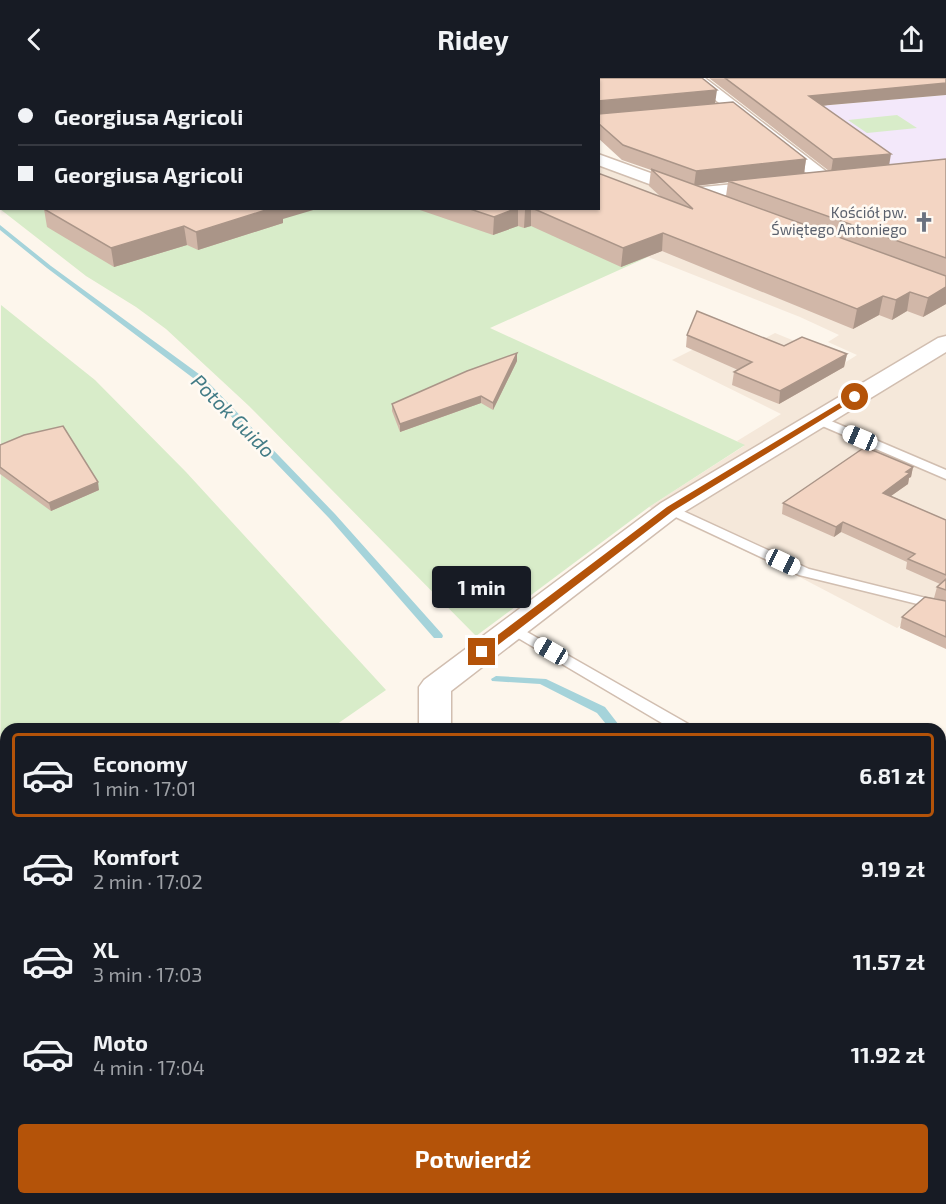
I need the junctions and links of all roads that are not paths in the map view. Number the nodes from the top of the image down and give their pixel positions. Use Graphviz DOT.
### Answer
graph roads {
  1 [pos="696,78"];
  2 [pos="736,109"];
  3 [pos="713,111"];
  4 [pos="600,160"];
  5 [pos="848,178"];
  6 [pos="826,180"];
  7 [pos="803,182"];
  8 [pos="781,184"];
  9 [pos="690,194"];
  10 [pos="728,208"];
  11 [pos="946,343"];
  12 [pos="817,419"];
  13 [pos="946,475"];
  14 [pos="670,509"];
  15 [pos="946,607"];
  16 [pos="513,629"];
  17 [pos="435,723"];
  18 [pos="674,723"];
  1 -- 2 [label="street"];
  2 -- 3 [label="street"];
  2 -- 6 [label="street"];
  4 -- 9 [label="street"];
  5 -- 6 [label="street"];
  6 -- 7 [label="street"];
  8 -- 9 [label="street"];
  9 -- 10 [label="street"];
  11 -- 12 [label="street"];
  12 -- 13 [label="lane"];
  12 -- 14 [label="street"];
  14 -- 15 [label="lane"];
  14 -- 16 [label="street"];
  16 -- 17 [label="street"];
  16 -- 18 [label="lane"];
}
